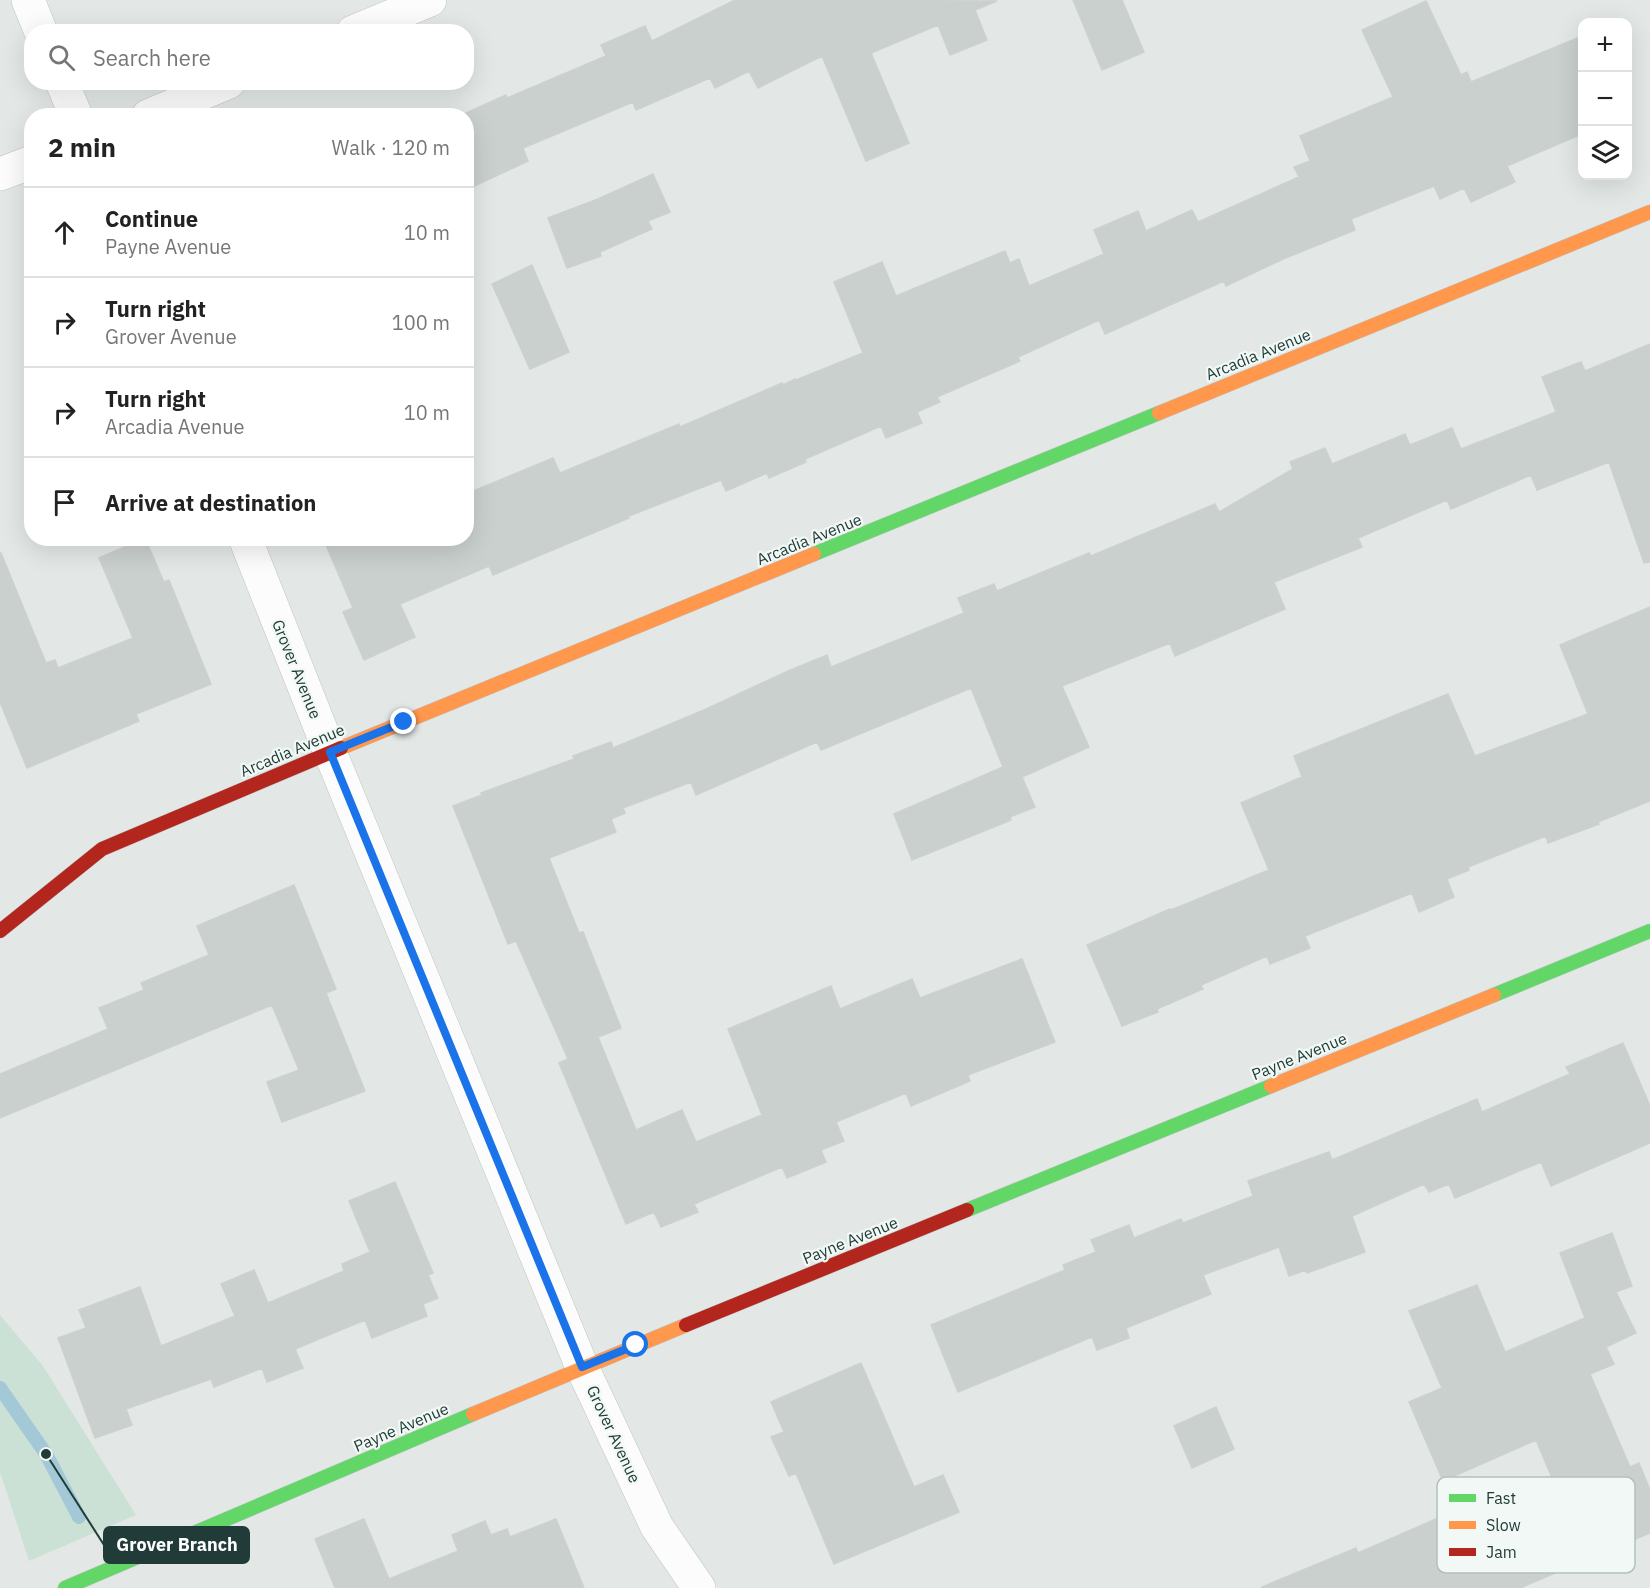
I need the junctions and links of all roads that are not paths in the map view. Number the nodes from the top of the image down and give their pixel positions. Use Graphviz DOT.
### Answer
graph roads {
  1 [pos="28,0"];
  2 [pos="430,0"];
  3 [pos="38,24"];
  4 [pos="372,24"];
  5 [pos="65,90"];
  6 [pos="210,90"];
  7 [pos="73,108"];
  8 [pos="167,108"];
  9 [pos="24,165"];
  10 [pos="0,174"];
  11 [pos="1650,212"];
  12 [pos="248,546"];
  13 [pos="330,752"];
  14 [pos="0,931"];
  15 [pos="1650,931"];
  16 [pos="582,1367"];
  17 [pos="65,1588"];
  18 [pos="699,1588"];
  1 -- 3 [label="street"];
  2 -- 4 [label="street"];
  5 -- 7 [label="street"];
  6 -- 8 [label="street"];
  9 -- 10 [label="street"];
  11 -- 13 [label="street, Arcadia Avenue"];
  12 -- 13 [label="street, Grover Avenue"];
  13 -- 14 [label="street, Arcadia Avenue"];
  13 -- 16 [label="street, Grover Avenue"];
  15 -- 16 [label="street, Payne Avenue"];
  16 -- 17 [label="street, Payne Avenue"];
  16 -- 18 [label="street, Grover Avenue"];
}
